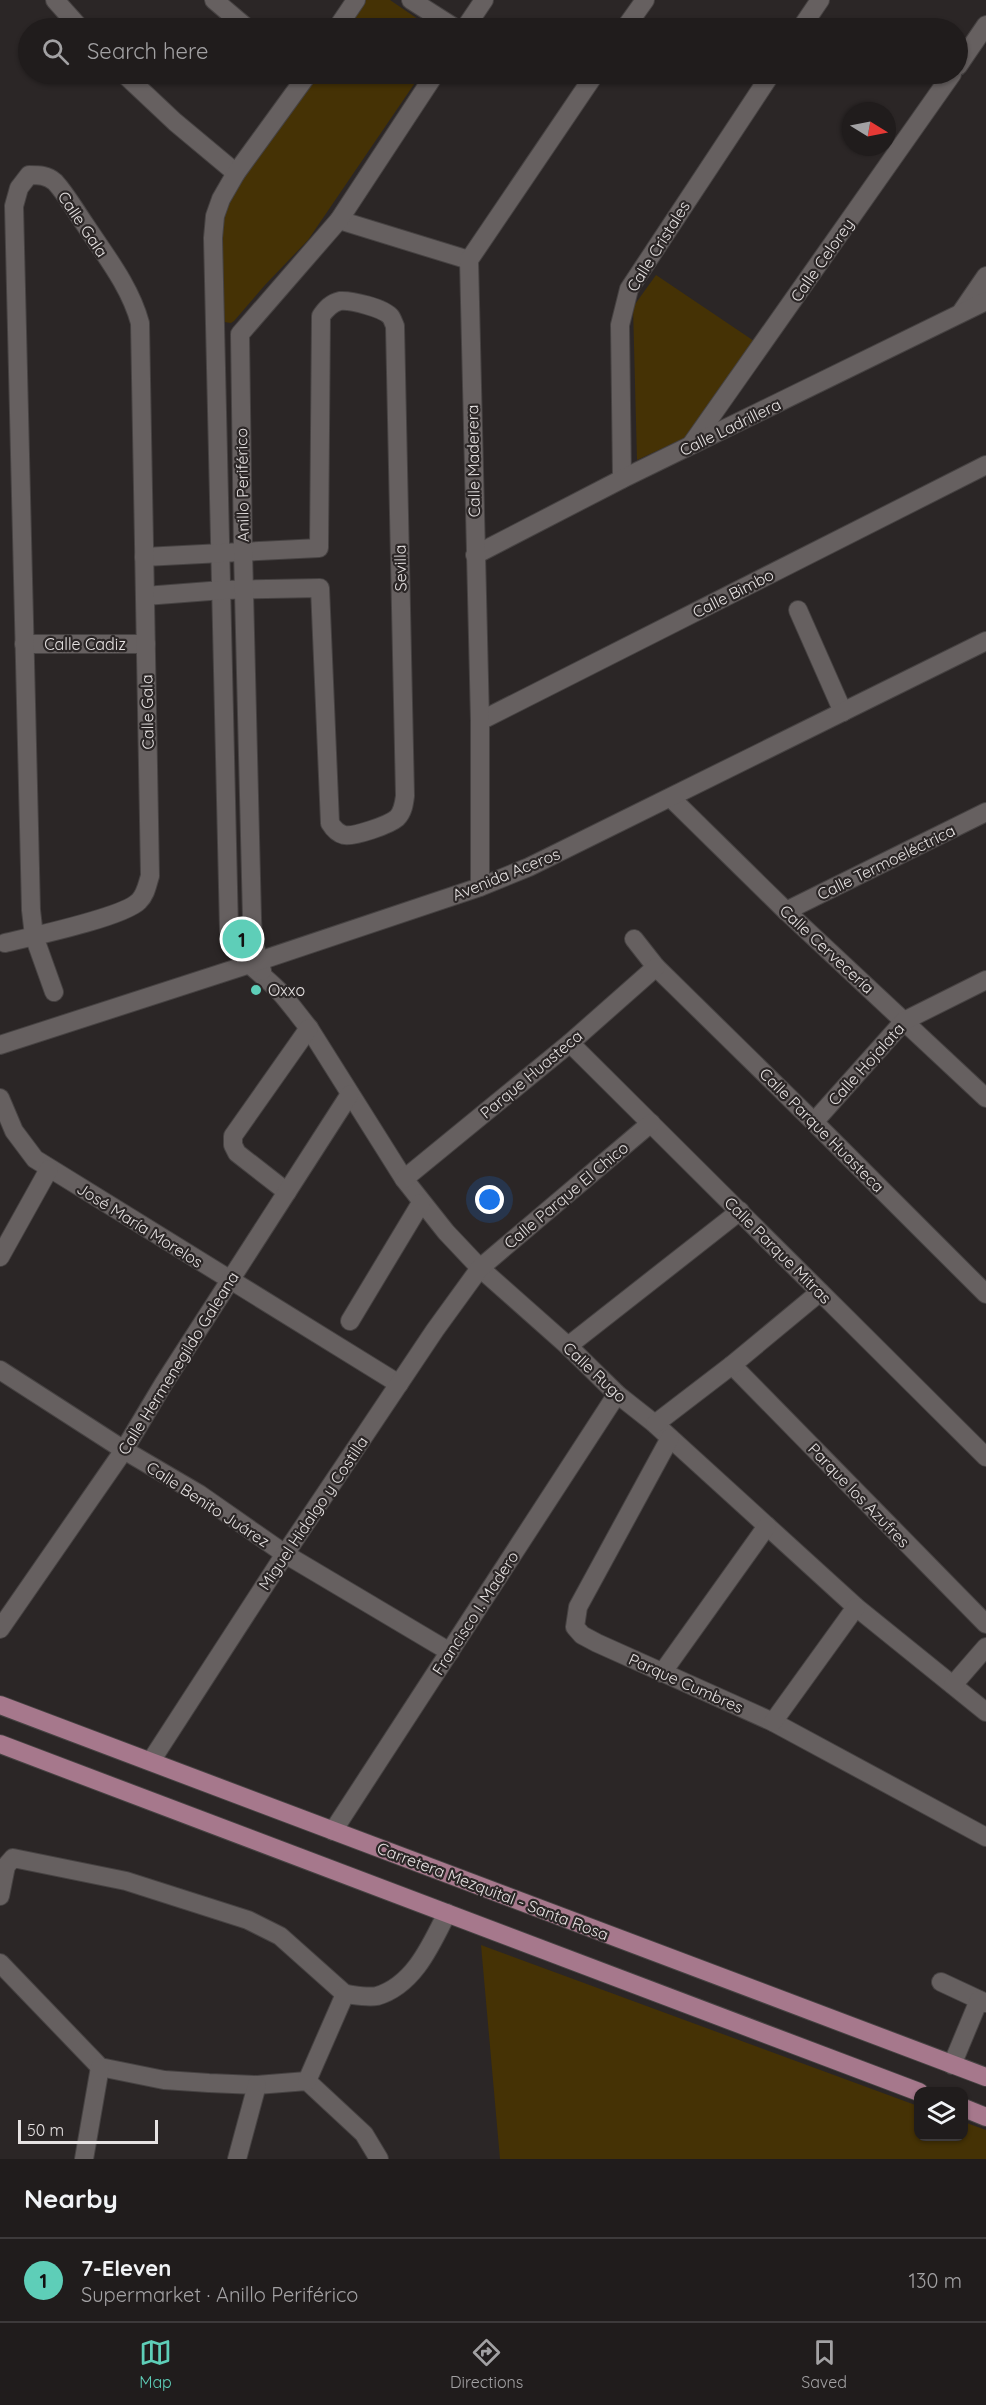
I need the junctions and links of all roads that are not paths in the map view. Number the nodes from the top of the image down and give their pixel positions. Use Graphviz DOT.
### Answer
graph roads {
  1 [pos="55,0"];
  2 [pos="214,0"];
  3 [pos="356,0"];
  4 [pos="411,0"];
  5 [pos="484,0"];
  6 [pos="645,0"];
  7 [pos="820,0"];
  8 [pos="71,18"];
  9 [pos="235,18"];
  10 [pos="344,18"];
  11 [pos="439,18"];
  12 [pos="472,18"];
  13 [pos="632,18"];
  14 [pos="808,18"];
  15 [pos="986,25"];
  16 [pos="968,50"];
  17 [pos="135,84"];
  18 [pos="299,84"];
  19 [pos="428,84"];
  20 [pos="588,84"];
  21 [pos="764,84"];
  22 [pos="945,84"];
  23 [pos="236,173"];
  24 [pos="339,220"];
  25 [pos="469,260"];
  26 [pos="986,276"];
  27 [pos="986,301"];
  28 [pos="961,312"];
  29 [pos="217,332"];
  30 [pos="240,334"];
  31 [pos="690,447"];
  32 [pos="986,465"];
  33 [pos="622,479"];
  34 [pos="222,552"];
  35 [pos="243,552"];
  36 [pos="475,555"];
  37 [pos="144,557"];
  38 [pos="223,590"];
  39 [pos="244,591"];
  40 [pos="145,596"];
  41 [pos="798,610"];
  42 [pos="986,641"];
  43 [pos="24,644"];
  44 [pos="146,644"];
  45 [pos="843,712"];
  46 [pos="480,721"];
  47 [pos="671,798"];
  48 [pos="986,812"];
  49 [pos="251,845"];
  50 [pos="229,846"];
  51 [pos="480,887"];
  52 [pos="786,911"];
  53 [pos="34,936"];
  54 [pos="634,939"];
  55 [pos="4,943"];
  56 [pos="255,962"];
  57 [pos="656,968"];
  58 [pos="986,980"];
  59 [pos="54,992"];
  60 [pos="904,1021"];
  61 [pos="309,1028"];
  62 [pos="570,1043"];
  63 [pos="0,1045"];
  64 [pos="350,1094"];
  65 [pos="0,1098"];
  66 [pos="986,1098"];
  67 [pos="814,1122"];
  68 [pos="651,1123"];
  69 [pos="49,1169"];
  70 [pos="404,1179"];
  71 [pos="287,1192"];
  72 [pos="422,1203"];
  73 [pos="740,1211"];
  74 [pos="0,1257"];
  75 [pos="480,1268"];
  76 [pos="231,1281"];
  77 [pos="820,1292"];
  78 [pos="986,1294"];
  79 [pos="350,1321"];
  80 [pos="568,1346"];
  81 [pos="732,1365"];
  82 [pos="0,1370"];
  83 [pos="399,1384"];
  84 [pos="617,1394"];
  85 [pos="655,1424"];
  86 [pos="670,1438"];
  87 [pos="124,1450"];
  88 [pos="986,1457"];
  89 [pos="767,1526"];
  90 [pos="285,1554"];
  91 [pos="856,1607"];
  92 [pos="986,1624"];
  93 [pos="0,1629"];
  94 [pos="986,1647"];
  95 [pos="450,1652"];
  96 [pos="662,1673"];
  97 [pos="953,1685"];
  98 [pos="0,1705"];
  99 [pos="986,1712"];
  100 [pos="773,1722"];
  101 [pos="0,1744"];
  102 [pos="150,1761"];
  103 [pos="333,1831"];
  104 [pos="986,1837"];
  105 [pos="0,1896"];
  106 [pos="447,1913"];
  107 [pos="0,1963"];
  108 [pos="941,1982"];
  109 [pos="345,1994"];
  110 [pos="983,2001"];
  111 [pos="952,2065"];
  112 [pos="100,2067"];
  113 [pos="986,2077"];
  114 [pos="307,2081"];
  115 [pos="257,2085"];
  116 [pos="914,2089"];
  117 [pos="968,2110"];
  118 [pos="986,2117"];
  119 [pos="84,2159"];
  120 [pos="237,2159"];
  121 [pos="379,2159"];
  1 -- 8 [label="street"];
  2 -- 9 [label="street"];
  3 -- 10 [label="street"];
  4 -- 11 [label="street"];
  5 -- 12 [label="street"];
  6 -- 13 [label="street"];
  7 -- 14 [label="street"];
  15 -- 16 [label="street"];
  17 -- 23 [label="street"];
  18 -- 23 [label="street, Anillo Periférico"];
  19 -- 24 [label="street"];
  20 -- 25 [label="street"];
  21 -- 33 [label="street, Calle Cristales"];
  22 -- 31 [label="street, Calle Celorey"];
  23 -- 29 [label="street, Anillo Periférico"];
  24 -- 25 [label="street"];
  24 -- 30 [label="street"];
  25 -- 36 [label="street, Calle Maderera"];
  26 -- 28 [label="street"];
  27 -- 28 [label="street, Calle Ladrillera"];
  28 -- 31 [label="street, Calle Ladrillera"];
  29 -- 30 [label="street"];
  29 -- 34 [label="street, Anillo Periférico"];
  30 -- 35 [label="street, Anillo Periférico"];
  31 -- 33 [label="street, Calle Ladrillera"];
  32 -- 46 [label="street, Calle Bimbo"];
  33 -- 36 [label="street, Calle Ladrillera"];
  34 -- 35 [label="street"];
  34 -- 37 [label="street"];
  34 -- 38 [label="street, Anillo Periférico"];
  35 -- 39 [label="street, Anillo Periférico"];
  35 -- 39 [label="street, Sevilla"];
  36 -- 46 [label="street, Calle Maderera"];
  37 -- 40 [label="street, Calle Gala"];
  37 -- 43 [label="street, Calle Gala"];
  38 -- 39 [label="street"];
  38 -- 40 [label="street"];
  38 -- 50 [label="street, Anillo Periférico"];
  39 -- 49 [label="street, Anillo Periférico"];
  40 -- 44 [label="street, Calle Gala"];
  41 -- 45 [label="street"];
  42 -- 45 [label="street, Avenida Aceros"];
  43 -- 44 [label="street, Calle Cadiz"];
  43 -- 53 [label="street, Calle Gala"];
  44 -- 53 [label="street, Calle Gala"];
  45 -- 47 [label="street, Avenida Aceros"];
  46 -- 51 [label="street, Calle Maderera"];
  47 -- 51 [label="street, Avenida Aceros"];
  47 -- 52 [label="street, Calle Cervecería"];
  48 -- 52 [label="street, Calle Termoeléctrica"];
  49 -- 50 [label="street"];
  49 -- 56 [label="street, Anillo Periférico"];
  50 -- 56 [label="street, Anillo Periférico"];
  51 -- 56 [label="street, Avenida Aceros"];
  52 -- 60 [label="street, Calle Cervecería"];
  53 -- 55 [label="street, Calle Gala"];
  53 -- 59 [label="street, Calle Gala"];
  54 -- 57 [label="street, Calle Parque Huasteca"];
  56 -- 61 [label="street, Calle Rugo"];
  56 -- 63 [label="street, Avenida Aceros"];
  57 -- 62 [label="street, Parque Huasteca"];
  57 -- 67 [label="street, Calle Parque Huasteca"];
  58 -- 60 [label="street, Calle Hojalata"];
  60 -- 66 [label="street, Calle Cervecería"];
  60 -- 67 [label="street, Calle Hojalata"];
  61 -- 64 [label="street, Calle Rugo"];
  61 -- 71 [label="street"];
  62 -- 68 [label="street, Calle Parque Mitras"];
  62 -- 70 [label="street, Parque Huasteca"];
  64 -- 70 [label="street, Calle Rugo"];
  64 -- 71 [label="street, Calle Hermenegildo Galeana"];
  65 -- 69 [label="street, José María Morelos"];
  67 -- 78 [label="street, Calle Parque Huasteca"];
  68 -- 73 [label="street, Calle Parque Mitras"];
  68 -- 75 [label="street, Calle Parque El Chico"];
  69 -- 74 [label="street"];
  69 -- 76 [label="street, José María Morelos"];
  70 -- 72 [label="street, Calle Rugo"];
  71 -- 76 [label="street, Calle Hermenegildo Galeana"];
  72 -- 75 [label="street, Calle Rugo"];
  72 -- 79 [label="street"];
  73 -- 77 [label="street, Calle Parque Mitras"];
  73 -- 80 [label="street"];
  75 -- 80 [label="street, Calle Rugo"];
  75 -- 83 [label="street, Miguel Hidalgo y Costilla"];
  76 -- 83 [label="street, José María Morelos"];
  76 -- 87 [label="street, Calle Hermenegildo Galeana"];
  77 -- 81 [label="street"];
  77 -- 88 [label="street, Calle Parque Mitras"];
  80 -- 84 [label="street, Calle Rugo"];
  81 -- 85 [label="street"];
  81 -- 92 [label="street, Parque los Azufres"];
  82 -- 87 [label="street, Calle Benito Juárez"];
  83 -- 90 [label="street, Miguel Hidalgo y Costilla"];
  84 -- 85 [label="street, Calle Rugo"];
  84 -- 95 [label="street, Francisco I. Madero"];
  85 -- 86 [label="street, Calle Rugo"];
  86 -- 89 [label="street, Calle Rugo"];
  86 -- 96 [label="street, Parque Cumbres"];
  87 -- 90 [label="street, Calle Benito Juárez"];
  87 -- 93 [label="street, Calle Hermenegildo Galeana"];
  89 -- 91 [label="street, Calle Rugo"];
  89 -- 96 [label="street"];
  90 -- 95 [label="street, Calle Benito Juárez"];
  90 -- 102 [label="street, Miguel Hidalgo y Costilla"];
  91 -- 97 [label="street, Calle Rugo"];
  91 -- 100 [label="street"];
  94 -- 97 [label="street"];
  95 -- 103 [label="street, Francisco I. Madero"];
  96 -- 100 [label="street, Parque Cumbres"];
  97 -- 99 [label="street, Calle Rugo"];
  98 -- 102 [label="main road, Carretera Mezquital - Santa Rosa"];
  100 -- 104 [label="street, Parque Cumbres"];
  101 -- 106 [label="main road"];
  102 -- 103 [label="main road, Carretera Mezquital - Santa Rosa"];
  103 -- 111 [label="main road, Carretera Mezquital - Santa Rosa"];
  105 -- 109 [label="street"];
  106 -- 109 [label="street"];
  106 -- 116 [label="main road"];
  107 -- 112 [label="street"];
  108 -- 110 [label="street"];
  109 -- 114 [label="street"];
  110 -- 111 [label="street"];
  111 -- 113 [label="main road, Carretera Mezquital - Santa Rosa"];
  112 -- 115 [label="street"];
  112 -- 119 [label="street"];
  114 -- 115 [label="street"];
  114 -- 121 [label="street"];
  115 -- 120 [label="street"];
  117 -- 118 [label="main road"];
}
